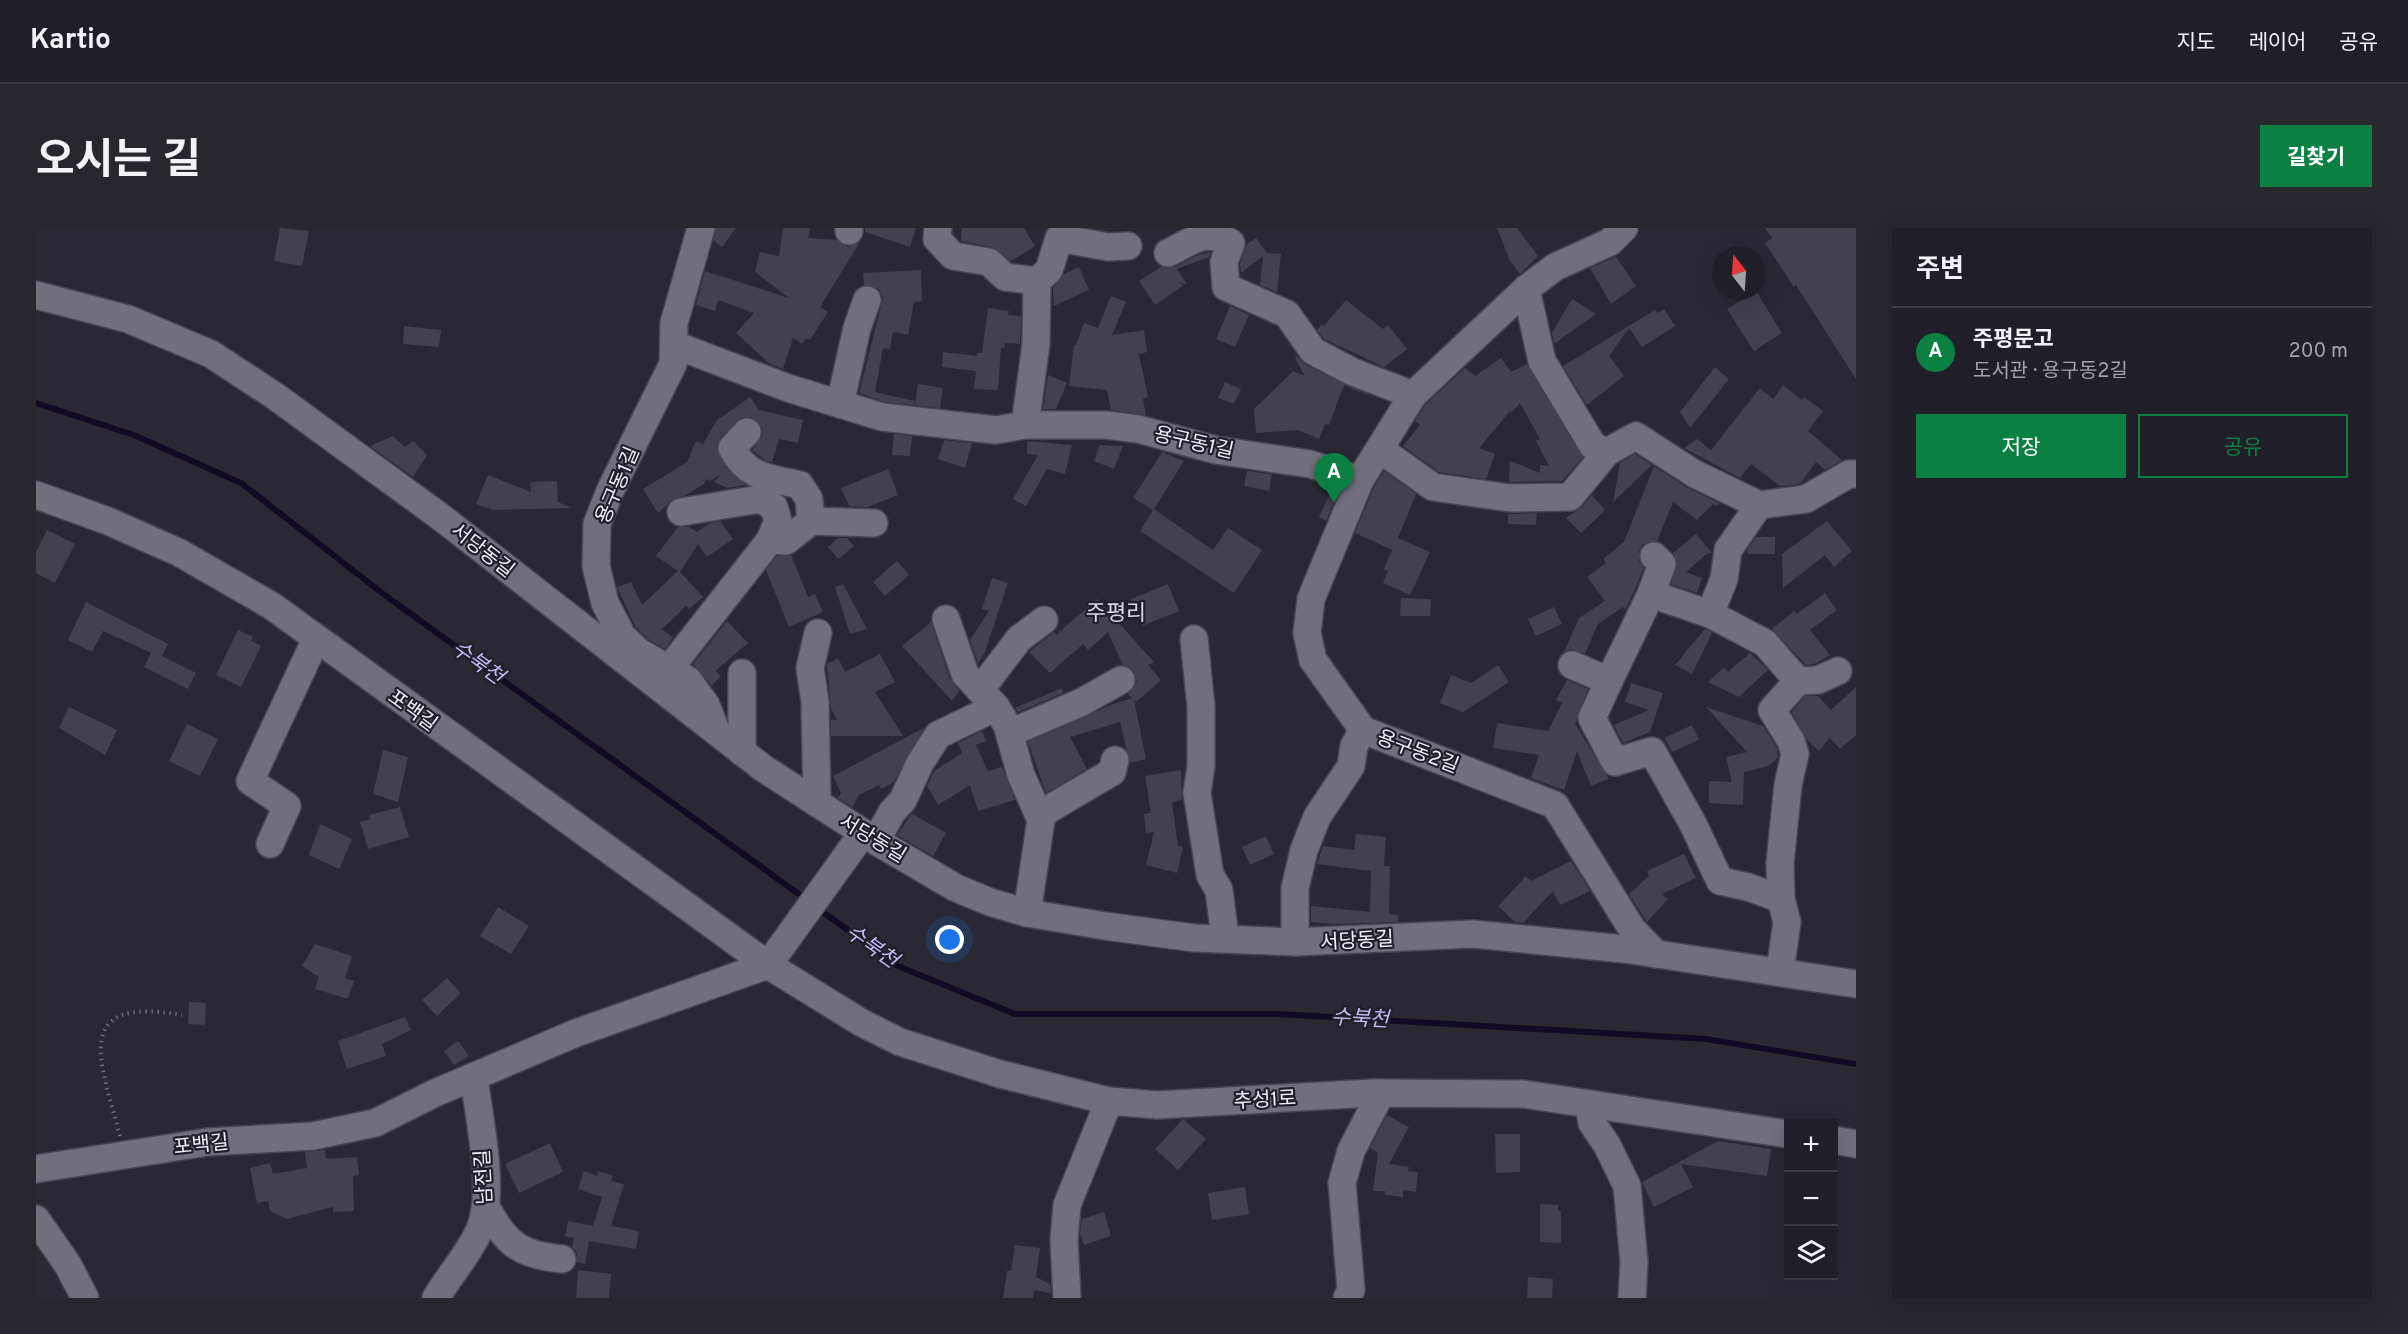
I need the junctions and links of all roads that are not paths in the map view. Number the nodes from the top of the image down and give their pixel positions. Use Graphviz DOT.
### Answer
graph roads {
  1 [pos="701,228"];
  2 [pos="938,228"];
  3 [pos="1624,228"];
  4 [pos="1128,246"];
  5 [pos="1168,253"];
  6 [pos="1037,281"];
  7 [pos="1527,289"];
  8 [pos="36,295"];
  9 [pos="867,300"];
  10 [pos="675,345"];
  11 [pos="1413,396"];
  12 [pos="840,404"];
  13 [pos="1025,425"];
  14 [pos="747,432"];
  15 [pos="1381,450"];
  16 [pos="1607,452"];
  17 [pos="1856,474"];
  18 [pos="1360,480"];
  19 [pos="36,495"];
  20 [pos="1759,505"];
  21 [pos="681,512"];
  22 [pos="811,521"];
  23 [pos="874,523"];
  24 [pos="770,540"];
  25 [pos="1654,556"];
  26 [pos="1651,594"];
  27 [pos="1710,614"];
  28 [pos="946,619"];
  29 [pos="1044,620"];
  30 [pos="818,633"];
  31 [pos="316,639"];
  32 [pos="1194,639"];
  33 [pos="1572,665"];
  34 [pos="669,669"];
  35 [pos="1838,671"];
  36 [pos="742,673"];
  37 [pos="1121,680"];
  38 [pos="1609,681"];
  39 [pos="1798,681"];
  40 [pos="988,699"];
  41 [pos="715,730"];
  42 [pos="1363,730"];
  43 [pos="1010,733"];
  44 [pos="742,752"];
  45 [pos="1115,760"];
  46 [pos="817,803"];
  47 [pos="1039,815"];
  48 [pos="870,837"];
  49 [pos="270,844"];
  50 [pos="1780,899"];
  51 [pos="1027,913"];
  52 [pos="1225,938"];
  53 [pos="1295,942"];
  54 [pos="1656,954"];
  55 [pos="772,959"];
  56 [pos="1780,971"];
  57 [pos="1856,984"];
  58 [pos="474,1078"];
  59 [pos="1382,1093"];
  60 [pos="1109,1101"];
  61 [pos="1589,1104"];
  62 [pos="1784,1133"];
  63 [pos="1838,1141"];
  64 [pos="1856,1144"];
  65 [pos="36,1170"];
  66 [pos="486,1207"];
  67 [pos="36,1219"];
  68 [pos="562,1259"];
  69 [pos="85,1298"];
  70 [pos="436,1298"];
  71 [pos="1067,1298"];
  72 [pos="1347,1298"];
  73 [pos="1632,1298"];
  1 -- 10 [label="street, 용구동1길"];
  2 -- 6 [label="street"];
  3 -- 7 [label="street, 용구동2길"];
  4 -- 6 [label="street"];
  5 -- 11 [label="street"];
  6 -- 13 [label="street"];
  7 -- 11 [label="street, 용구동2길"];
  7 -- 16 [label="street"];
  8 -- 41 [label="street, 서당동길"];
  9 -- 12 [label="street"];
  10 -- 12 [label="street, 용구동1길"];
  10 -- 34 [label="street, 용구동1길"];
  11 -- 15 [label="street, 용구동2길"];
  12 -- 13 [label="street, 용구동1길"];
  13 -- 18 [label="street, 용구동1길"];
  14 -- 22 [label="street"];
  15 -- 16 [label="street"];
  15 -- 18 [label="street, 용구동2길"];
  16 -- 20 [label="street"];
  17 -- 20 [label="street"];
  18 -- 42 [label="street, 용구동2길"];
  19 -- 31 [label="street, 포백길"];
  20 -- 27 [label="street"];
  21 -- 24 [label="street"];
  22 -- 23 [label="street"];
  22 -- 24 [label="street"];
  24 -- 34 [label="street"];
  25 -- 26 [label="street"];
  26 -- 27 [label="street"];
  26 -- 38 [label="street"];
  27 -- 39 [label="street"];
  28 -- 40 [label="street"];
  29 -- 40 [label="street"];
  30 -- 46 [label="street"];
  31 -- 49 [label="street"];
  31 -- 55 [label="street, 포백길"];
  32 -- 52 [label="street"];
  33 -- 38 [label="street"];
  34 -- 41 [label="street, 용구동1길"];
  35 -- 39 [label="street"];
  36 -- 44 [label="street"];
  37 -- 43 [label="street"];
  38 -- 50 [label="street"];
  39 -- 50 [label="street"];
  40 -- 43 [label="street"];
  40 -- 48 [label="street"];
  41 -- 44 [label="street, 서당동길"];
  42 -- 53 [label="street"];
  42 -- 54 [label="street, 용구동2길"];
  43 -- 47 [label="street"];
  44 -- 46 [label="street, 서당동길"];
  45 -- 47 [label="street"];
  46 -- 48 [label="street, 서당동길"];
  47 -- 51 [label="street"];
  48 -- 51 [label="street, 서당동길"];
  48 -- 55 [label="street"];
  50 -- 56 [label="street"];
  51 -- 52 [label="street, 서당동길"];
  52 -- 53 [label="street, 서당동길"];
  53 -- 54 [label="street, 서당동길"];
  54 -- 56 [label="street, 서당동길"];
  55 -- 58 [label="street, 포백길"];
  55 -- 60 [label="street, 추성1로"];
  56 -- 57 [label="street, 서당동길"];
  58 -- 65 [label="street, 포백길"];
  58 -- 66 [label="street, 남전길"];
  59 -- 60 [label="street, 추성1로"];
  59 -- 61 [label="street, 추성1로"];
  59 -- 72 [label="street"];
  60 -- 71 [label="street"];
  61 -- 62 [label="street, 추성1로"];
  61 -- 73 [label="street"];
  63 -- 64 [label="street"];
  66 -- 68 [label="street"];
  66 -- 70 [label="street, 남전길"];
  67 -- 69 [label="street"];
}
